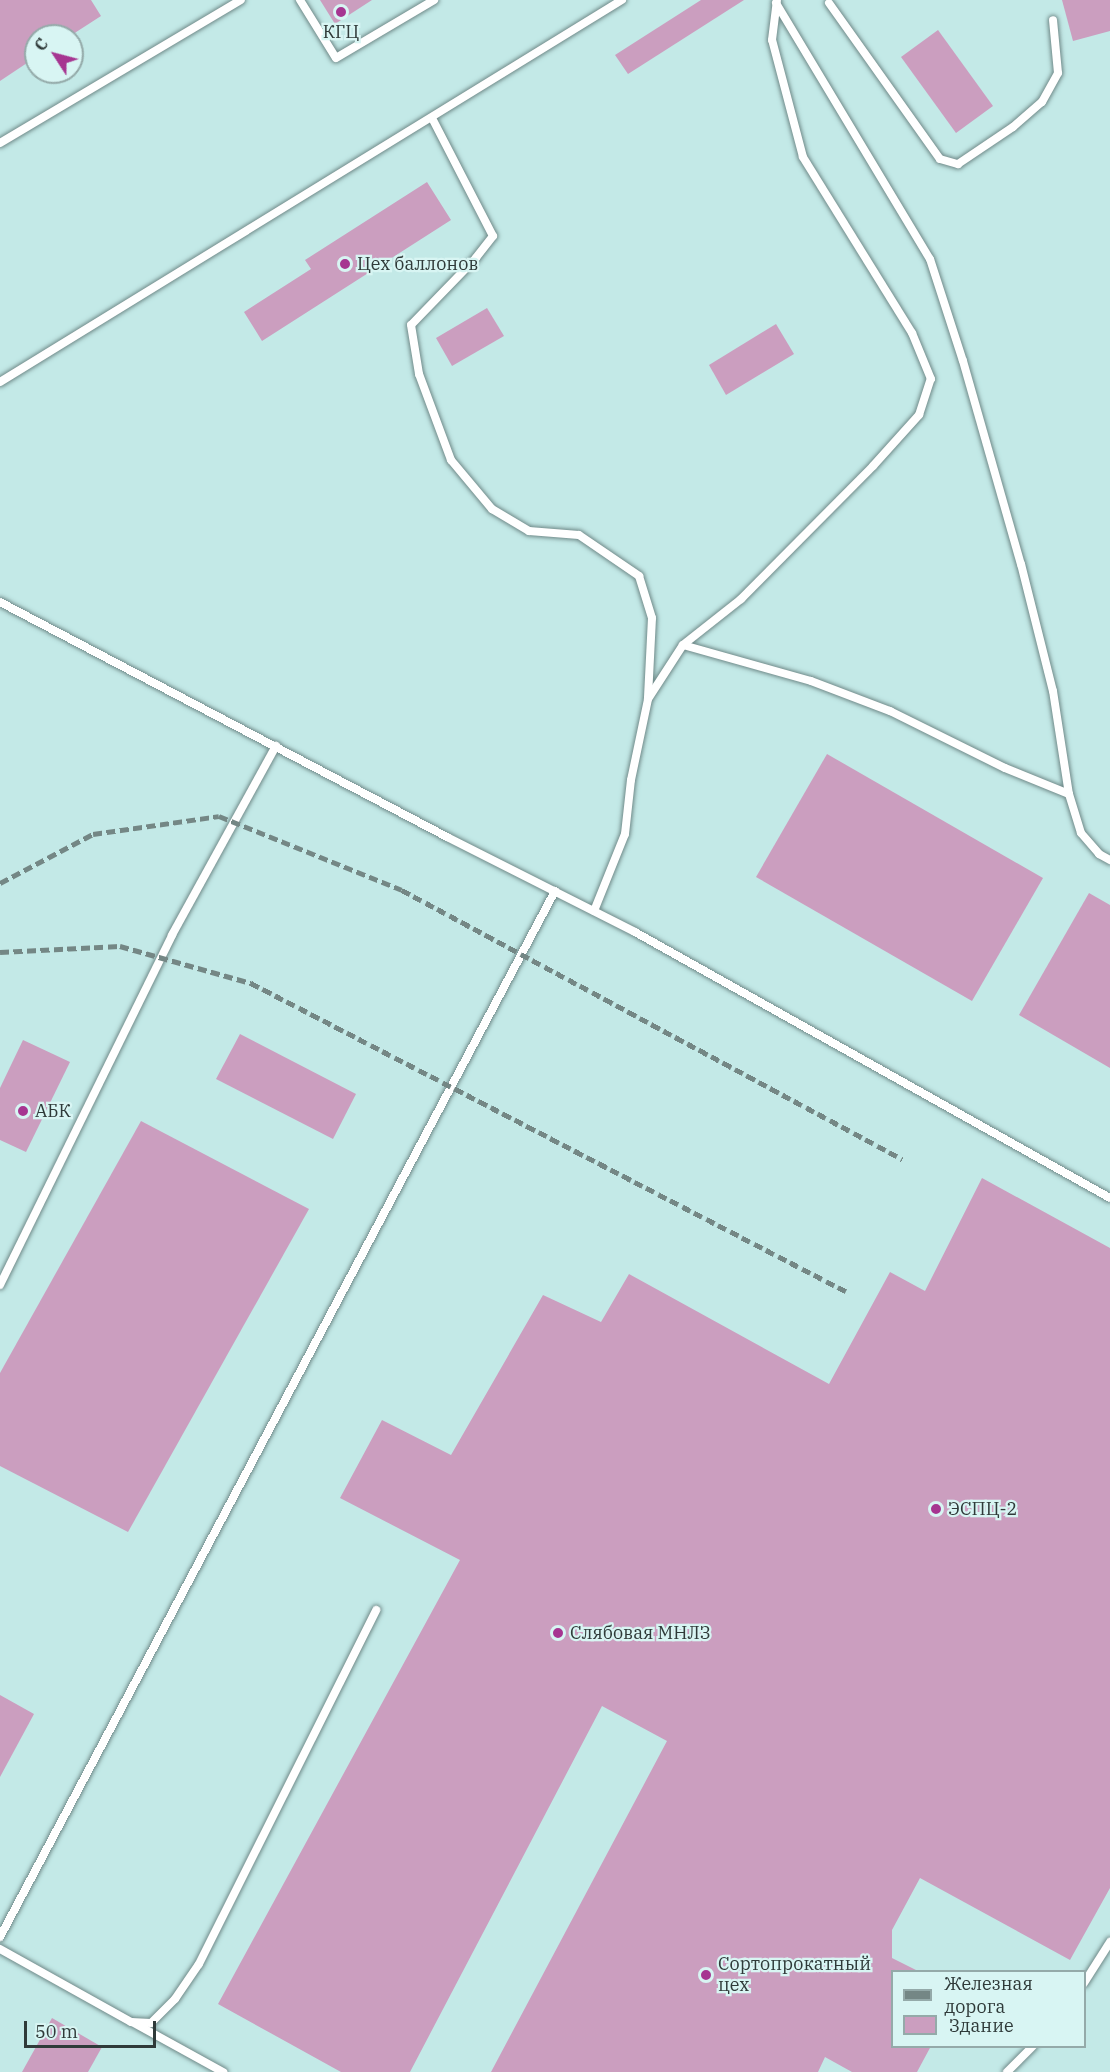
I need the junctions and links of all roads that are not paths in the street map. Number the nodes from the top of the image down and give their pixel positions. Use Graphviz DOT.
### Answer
graph roads {
  1 [pos="242,0"];
  2 [pos="300,0"];
  3 [pos="434,0"];
  4 [pos="622,0"];
  5 [pos="830,1"];
  6 [pos="776,2"];
  7 [pos="1053,20"];
  8 [pos="432,118"];
  9 [pos="0,143"];
  10 [pos="0,382"];
  11 [pos="0,602"];
  12 [pos="683,645"];
  13 [pos="648,699"];
  14 [pos="276,746"];
  15 [pos="1069,794"];
  16 [pos="1110,860"];
  17 [pos="555,891"];
  18 [pos="594,911"];
  19 [pos="1110,1198"];
  20 [pos="0,1285"];
  21 [pos="376,1610"];
  22 [pos="0,1937"];
  23 [pos="1110,1942"];
  24 [pos="0,1949"];
  25 [pos="1086,1980"];
  26 [pos="131,2022"];
  27 [pos="1031,2048"];
  28 [pos="223,2072"];
  29 [pos="1007,2072"];
  1 -- 9 [label="lane"];
  2 -- 3 [label="lane"];
  4 -- 8 [label="lane"];
  5 -- 7 [label="lane"];
  6 -- 12 [label="lane"];
  6 -- 15 [label="lane"];
  8 -- 10 [label="lane"];
  8 -- 13 [label="lane"];
  11 -- 14 [label="lane"];
  12 -- 13 [label="lane"];
  12 -- 15 [label="lane"];
  13 -- 18 [label="lane"];
  14 -- 17 [label="lane"];
  14 -- 20 [label="lane"];
  15 -- 16 [label="lane"];
  17 -- 18 [label="lane"];
  17 -- 22 [label="lane"];
  18 -- 19 [label="lane"];
  21 -- 26 [label="lane"];
  23 -- 25 [label="lane"];
  24 -- 26 [label="lane"];
  26 -- 28 [label="lane"];
  27 -- 29 [label="lane"];
}
